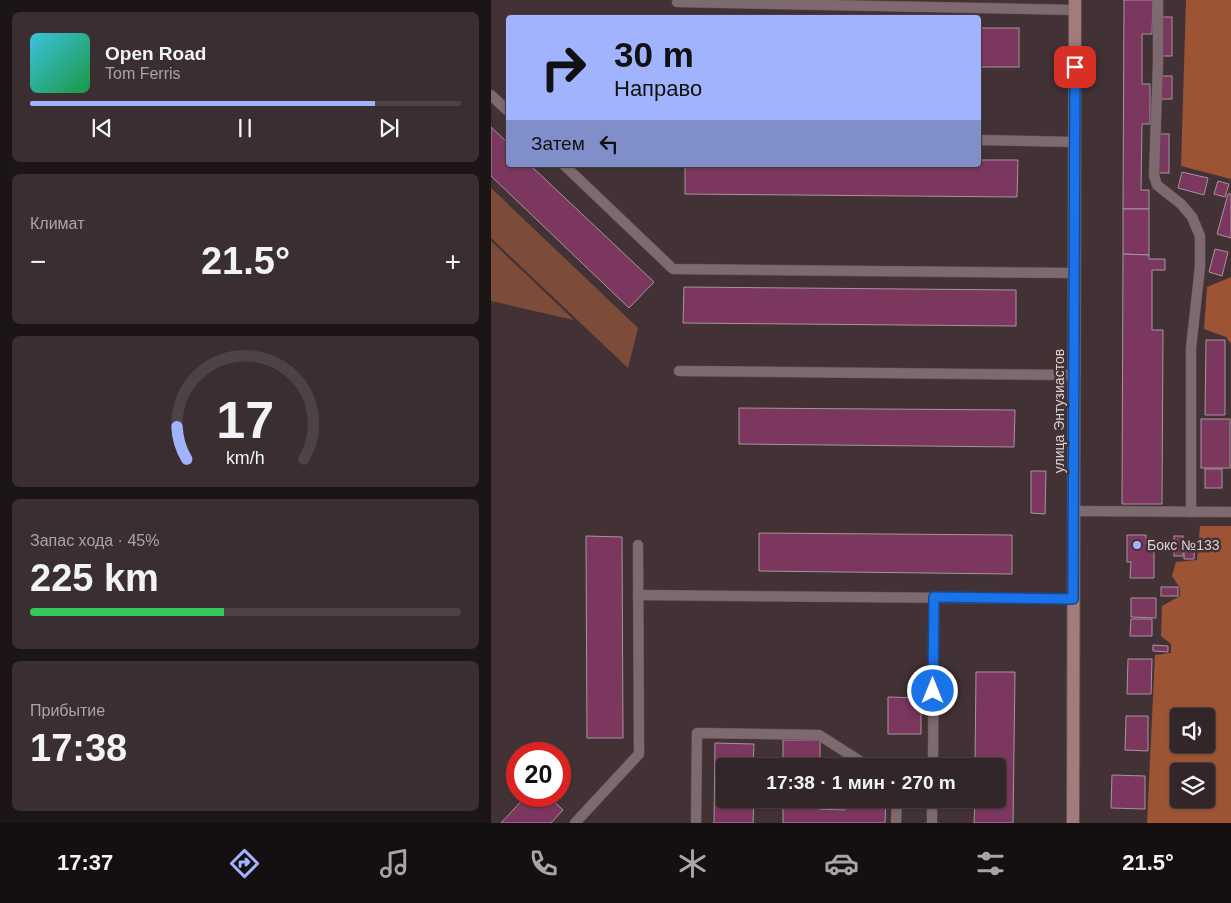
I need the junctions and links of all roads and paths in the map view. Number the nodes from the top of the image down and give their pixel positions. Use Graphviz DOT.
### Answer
graph roads {
  1 [pos="1158,0"];
  2 [pos="677,2"];
  3 [pos="1075,5"];
  4 [pos="491,95"];
  5 [pos="506,109"];
  6 [pos="981,140"];
  7 [pos="1074,142"];
  8 [pos="566,167"];
  9 [pos="1074,273"];
  10 [pos="679,371"];
  11 [pos="1074,375"];
  12 [pos="1073,511"];
  13 [pos="1191,512"];
  14 [pos="1231,512"];
  15 [pos="638,545"];
  16 [pos="639,595"];
  17 [pos="934,597"];
  18 [pos="1073,599"];
  19 [pos="855,758"];
  20 [pos="933,758"];
  21 [pos="897,808"];
  22 [pos="932,808"];
  23 [pos="575,823"];
  24 [pos="696,823"];
  25 [pos="897,823"];
  26 [pos="932,823"];
  27 [pos="1073,823"];
  1 -- 13 [label="lane"];
  2 -- 3 [label="lane"];
  3 -- 7 [label="main road, улица Энтузиастов"];
  4 -- 5 [label="lane"];
  6 -- 7 [label="lane"];
  7 -- 9 [label="main road, улица Энтузиастов"];
  8 -- 9 [label="lane"];
  9 -- 11 [label="main road, улица Энтузиастов"];
  10 -- 11 [label="lane"];
  11 -- 12 [label="main road, улица Энтузиастов"];
  12 -- 13 [label="lane"];
  12 -- 18 [label="main road, улица Энтузиастов"];
  13 -- 14 [label="lane"];
  15 -- 16 [label="lane"];
  16 -- 17 [label="lane"];
  16 -- 23 [label="lane"];
  17 -- 18 [label="lane"];
  17 -- 20 [label="lane"];
  18 -- 27 [label="main road, улица Энтузиастов"];
  19 -- 24 [label="lane"];
  21 -- 25 [label="lane"];
  22 -- 26 [label="lane"];
}
